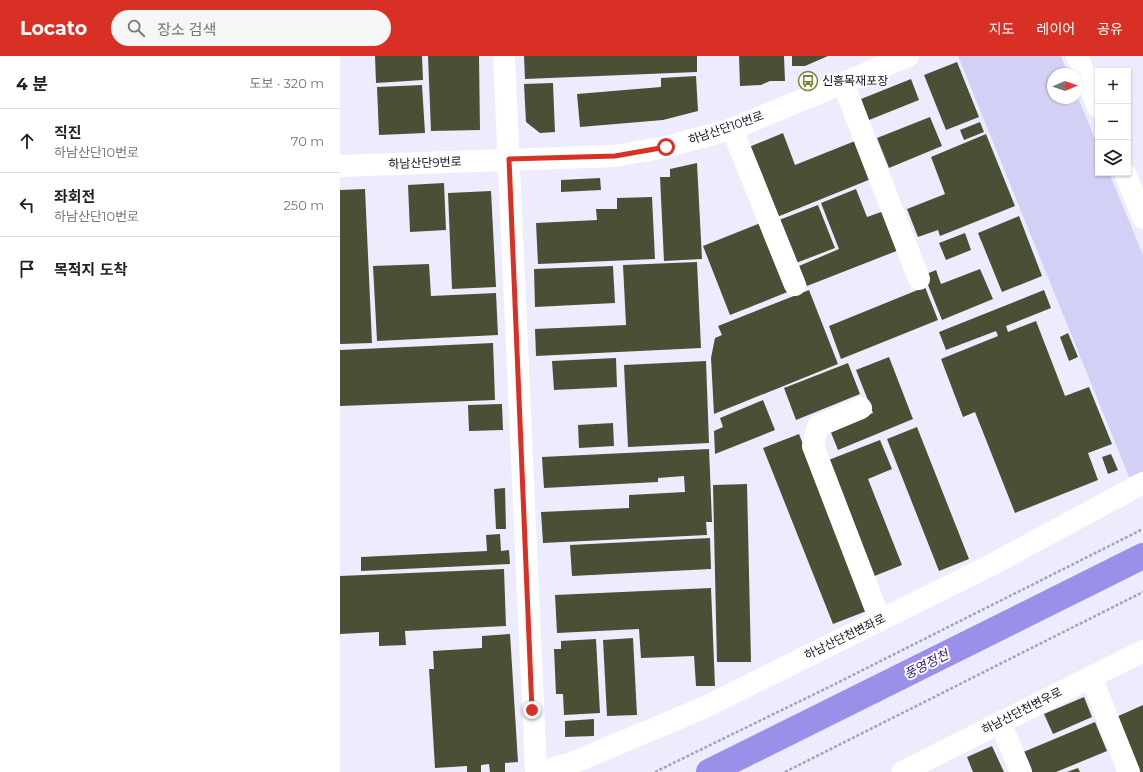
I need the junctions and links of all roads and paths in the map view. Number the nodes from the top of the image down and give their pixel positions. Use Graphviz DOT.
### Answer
graph roads {
  1 [pos="504,56"];
  2 [pos="908,56"];
  3 [pos="1077,56"];
  4 [pos="843,83"];
  5 [pos="1097,104"];
  6 [pos="732,128"];
  7 [pos="509,159"];
  8 [pos="340,166"];
  9 [pos="1126,176"];
  10 [pos="1143,218"];
  11 [pos="919,279"];
  12 [pos="795,284"];
  13 [pos="861,408"];
  14 [pos="1143,483"];
  15 [pos="1143,529"];
  16 [pos="1143,592"];
  17 [pos="880,620"];
  18 [pos="1143,651"];
  19 [pos="1090,677"];
  20 [pos="1000,722"];
  21 [pos="537,772"];
  22 [pos="655,772"];
  23 [pos="785,772"];
  24 [pos="902,772"];
  25 [pos="1021,772"];
  26 [pos="1129,772"];
  1 -- 7 [label="street"];
  2 -- 4 [label="street, 하남산단10번로"];
  3 -- 5 [label="street"];
  4 -- 6 [label="street, 하남산단10번로"];
  4 -- 11 [label="street"];
  6 -- 7 [label="street, 하남산단10번로"];
  6 -- 12 [label="street"];
  7 -- 8 [label="street, 하남산단9번로"];
  7 -- 21 [label="street"];
  9 -- 10 [label="street"];
  13 -- 17 [label="street"];
  14 -- 17 [label="street, 하남산단천변좌로"];
  15 -- 22 [label="path"];
  16 -- 23 [label="path"];
  17 -- 21 [label="street, 하남산단천변좌로"];
  18 -- 19 [label="street, 하남산단천변우로"];
  19 -- 20 [label="street, 하남산단천변우로"];
  19 -- 26 [label="street"];
  20 -- 24 [label="street, 하남산단천변우로"];
  20 -- 25 [label="street"];
}
